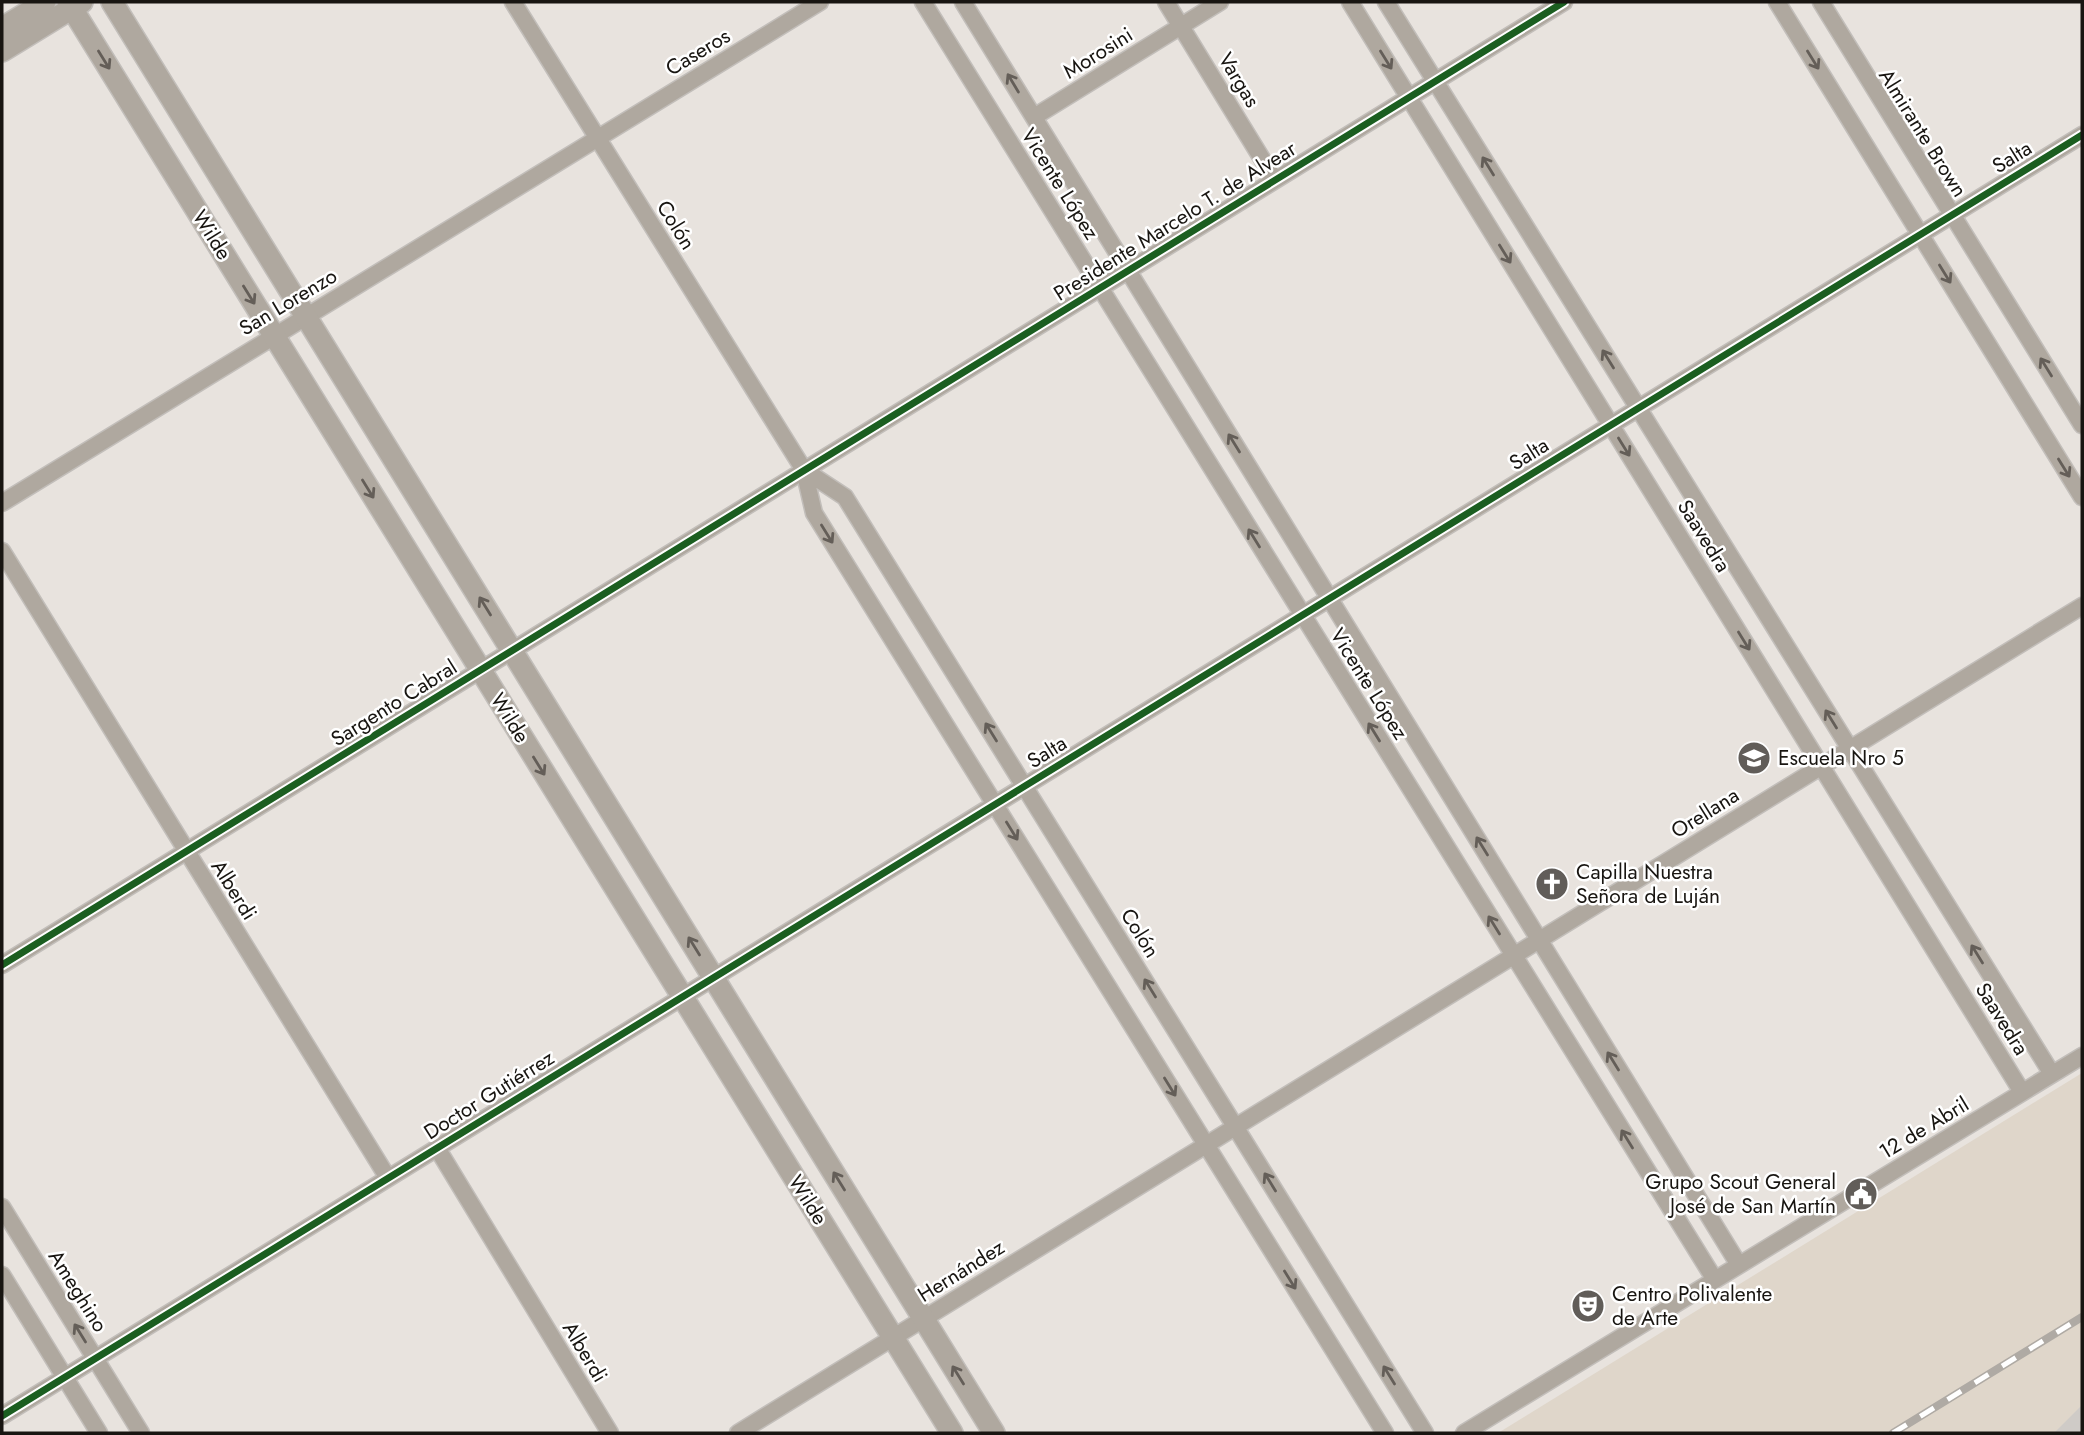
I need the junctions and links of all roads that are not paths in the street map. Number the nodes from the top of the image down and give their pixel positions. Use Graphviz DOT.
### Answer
graph roads {
  1 [pos="45,2"];
  2 [pos="112,2"];
  3 [pos="513,2"];
  4 [pos="820,2"];
  5 [pos="923,2"];
  6 [pos="963,2"];
  7 [pos="1166,2"];
  8 [pos="1220,2"];
  9 [pos="1350,2"];
  10 [pos="1386,2"];
  11 [pos="1564,2"];
  12 [pos="1777,2"];
  13 [pos="1821,2"];
  14 [pos="74,4"];
  15 [pos="1181,26"];
  16 [pos="2,29"];
  17 [pos="2,51"];
  18 [pos="1435,81"];
  19 [pos="1409,97"];
  20 [pos="1034,117"];
  21 [pos="2082,135"];
  22 [pos="597,138"];
  23 [pos="1275,180"];
  24 [pos="1952,214"];
  25 [pos="1920,234"];
  26 [pos="1128,271"];
  27 [pos="1100,288"];
  28 [pos="305,316"];
  29 [pos="273,335"];
  30 [pos="1638,408"];
  31 [pos="1611,425"];
  32 [pos="2082,425"];
  33 [pos="804,470"];
  34 [pos="2082,498"];
  35 [pos="2,503"];
  36 [pos="2,551"];
  37 [pos="1329,598"];
  38 [pos="2082,606"];
  39 [pos="1302,615"];
  40 [pos="512,651"];
  41 [pos="480,670"];
  42 [pos="1850,749"];
  43 [pos="1821,766"];
  44 [pos="1025,786"];
  45 [pos="995,804"];
  46 [pos="186,851"];
  47 [pos="1539,940"];
  48 [pos="1513,956"];
  49 [pos="2,965"];
  50 [pos="714,978"];
  51 [pos="682,997"];
  52 [pos="2082,1056"];
  53 [pos="2052,1074"];
  54 [pos="2022,1092"];
  55 [pos="1236,1127"];
  56 [pos="1206,1145"];
  57 [pos="438,1148"];
  58 [pos="388,1178"];
  59 [pos="2,1207"];
  60 [pos="1739,1265"];
  61 [pos="2,1275"];
  62 [pos="1715,1280"];
  63 [pos="924,1319"];
  64 [pos="893,1338"];
  65 [pos="95,1359"];
  66 [pos="65,1377"];
  67 [pos="2,1416"];
  68 [pos="99,1433"];
  69 [pos="141,1433"];
  70 [pos="610,1433"];
  71 [pos="738,1433"];
  72 [pos="952,1433"];
  73 [pos="994,1433"];
  74 [pos="1385,1433"];
  75 [pos="1425,1433"];
  76 [pos="1464,1433"];
  1 -- 16 [label="street"];
  2 -- 28 [label="street, Wilde"];
  3 -- 22 [label="street, Colón"];
  4 -- 22 [label="street, Caseros"];
  5 -- 27 [label="street, Vicente López"];
  20 -- 6 [label="street, Vicente López, one-way"];
  7 -- 15 [label="street, Vargas"];
  8 -- 15 [label="street, Morosini"];
  9 -- 19 [label="street, Saavedra, one-way"];
  10 -- 18 [label="street, Saavedra"];
  11 -- 18 [label="street, Presidente Marcelo T. de Alvear"];
  12 -- 25 [label="street, one-way"];
  13 -- 24 [label="street, Almirante Brown"];
  14 -- 17 [label="street"];
  14 -- 29 [label="street, Wilde, one-way"];
  15 -- 20 [label="street, Morosini"];
  15 -- 23 [label="street, Vargas"];
  18 -- 19 [label="street, Presidente Marcelo T. de Alvear"];
  30 -- 18 [label="street, Saavedra, one-way"];
  19 -- 23 [label="street, Presidente Marcelo T. de Alvear"];
  19 -- 31 [label="street, Saavedra, one-way"];
  20 -- 26 [label="street, Vicente López"];
  21 -- 24 [label="street, Salta"];
  22 -- 28 [label="street, San Lorenzo"];
  22 -- 33 [label="street, Colón"];
  23 -- 26 [label="street, Presidente Marcelo T. de Alvear"];
  24 -- 25 [label="street, Salta"];
  32 -- 24 [label="street, Almirante Brown, one-way"];
  25 -- 30 [label="street, Salta"];
  25 -- 34 [label="street, one-way"];
  26 -- 27 [label="street, Presidente Marcelo T. de Alvear"];
  37 -- 26 [label="street, Vicente López, one-way"];
  27 -- 33 [label="street, Presidente Marcelo T. de Alvear"];
  39 -- 27 [label="street, Vicente López, one-way"];
  28 -- 29 [label="street, San Lorenzo"];
  40 -- 28 [label="street, Wilde, one-way"];
  29 -- 35 [label="street, San Lorenzo"];
  29 -- 41 [label="street, Wilde, one-way"];
  30 -- 31 [label="street, Salta"];
  42 -- 30 [label="street, Saavedra, one-way"];
  31 -- 37 [label="street, Salta"];
  31 -- 43 [label="street, Saavedra, one-way"];
  33 -- 40 [label="street, Sargento Cabral"];
  44 -- 33 [label="street, Colón, one-way"];
  33 -- 45 [label="street, Colón, one-way"];
  36 -- 46 [label="street, Alberdi"];
  37 -- 39 [label="street, Salta"];
  47 -- 37 [label="street, Vicente López, one-way"];
  38 -- 42 [label="street, Orellana"];
  39 -- 44 [label="street, Salta"];
  48 -- 39 [label="street, Vicente López, one-way"];
  40 -- 41 [label="street, Sargento Cabral"];
  50 -- 40 [label="street, Wilde, one-way"];
  41 -- 46 [label="street, Sargento Cabral"];
  41 -- 51 [label="street, Wilde, one-way"];
  42 -- 43 [label="street, Orellana"];
  53 -- 42 [label="street, Saavedra, one-way"];
  43 -- 47 [label="street, Orellana"];
  43 -- 54 [label="street, Saavedra"];
  44 -- 45 [label="street, Salta"];
  55 -- 44 [label="street, Colón, one-way"];
  45 -- 50 [label="street, Doctor Gutiérrez"];
  45 -- 56 [label="street, Colón, one-way"];
  46 -- 49 [label="street, Sargento Cabral"];
  46 -- 58 [label="street, Alberdi"];
  47 -- 48 [label="street, Orellana"];
  60 -- 47 [label="street, Vicente López, one-way"];
  48 -- 55 [label="street, Orellana"];
  62 -- 48 [label="street, Vicente López, one-way"];
  50 -- 51 [label="street, Doctor Gutiérrez"];
  63 -- 50 [label="street, Wilde, one-way"];
  51 -- 57 [label="street, Doctor Gutiérrez"];
  51 -- 64 [label="street, Wilde"];
  52 -- 53 [label="street, 12 de Abril"];
  53 -- 54 [label="street, 12 de Abril"];
  54 -- 60 [label="street, 12 de Abril"];
  55 -- 56 [label="street, Orellana"];
  75 -- 55 [label="street, Colón, one-way"];
  56 -- 63 [label="street, Hernández"];
  56 -- 74 [label="street, Colón, one-way"];
  57 -- 58 [label="street, Doctor Gutiérrez"];
  57 -- 70 [label="street, Alberdi"];
  58 -- 65 [label="street, Doctor Gutiérrez"];
  65 -- 59 [label="street, Ameghino, one-way"];
  60 -- 62 [label="street, 12 de Abril"];
  61 -- 66 [label="street"];
  62 -- 76 [label="street, 12 de Abril"];
  63 -- 64 [label="street, Hernández"];
  73 -- 63 [label="street, Wilde, one-way"];
  64 -- 71 [label="street, Hernández"];
  64 -- 72 [label="street, Wilde"];
  65 -- 66 [label="street, Doctor Gutiérrez"];
  65 -- 69 [label="street, Ameghino"];
  66 -- 67 [label="street, Doctor Gutiérrez"];
  66 -- 68 [label="street"];
}
